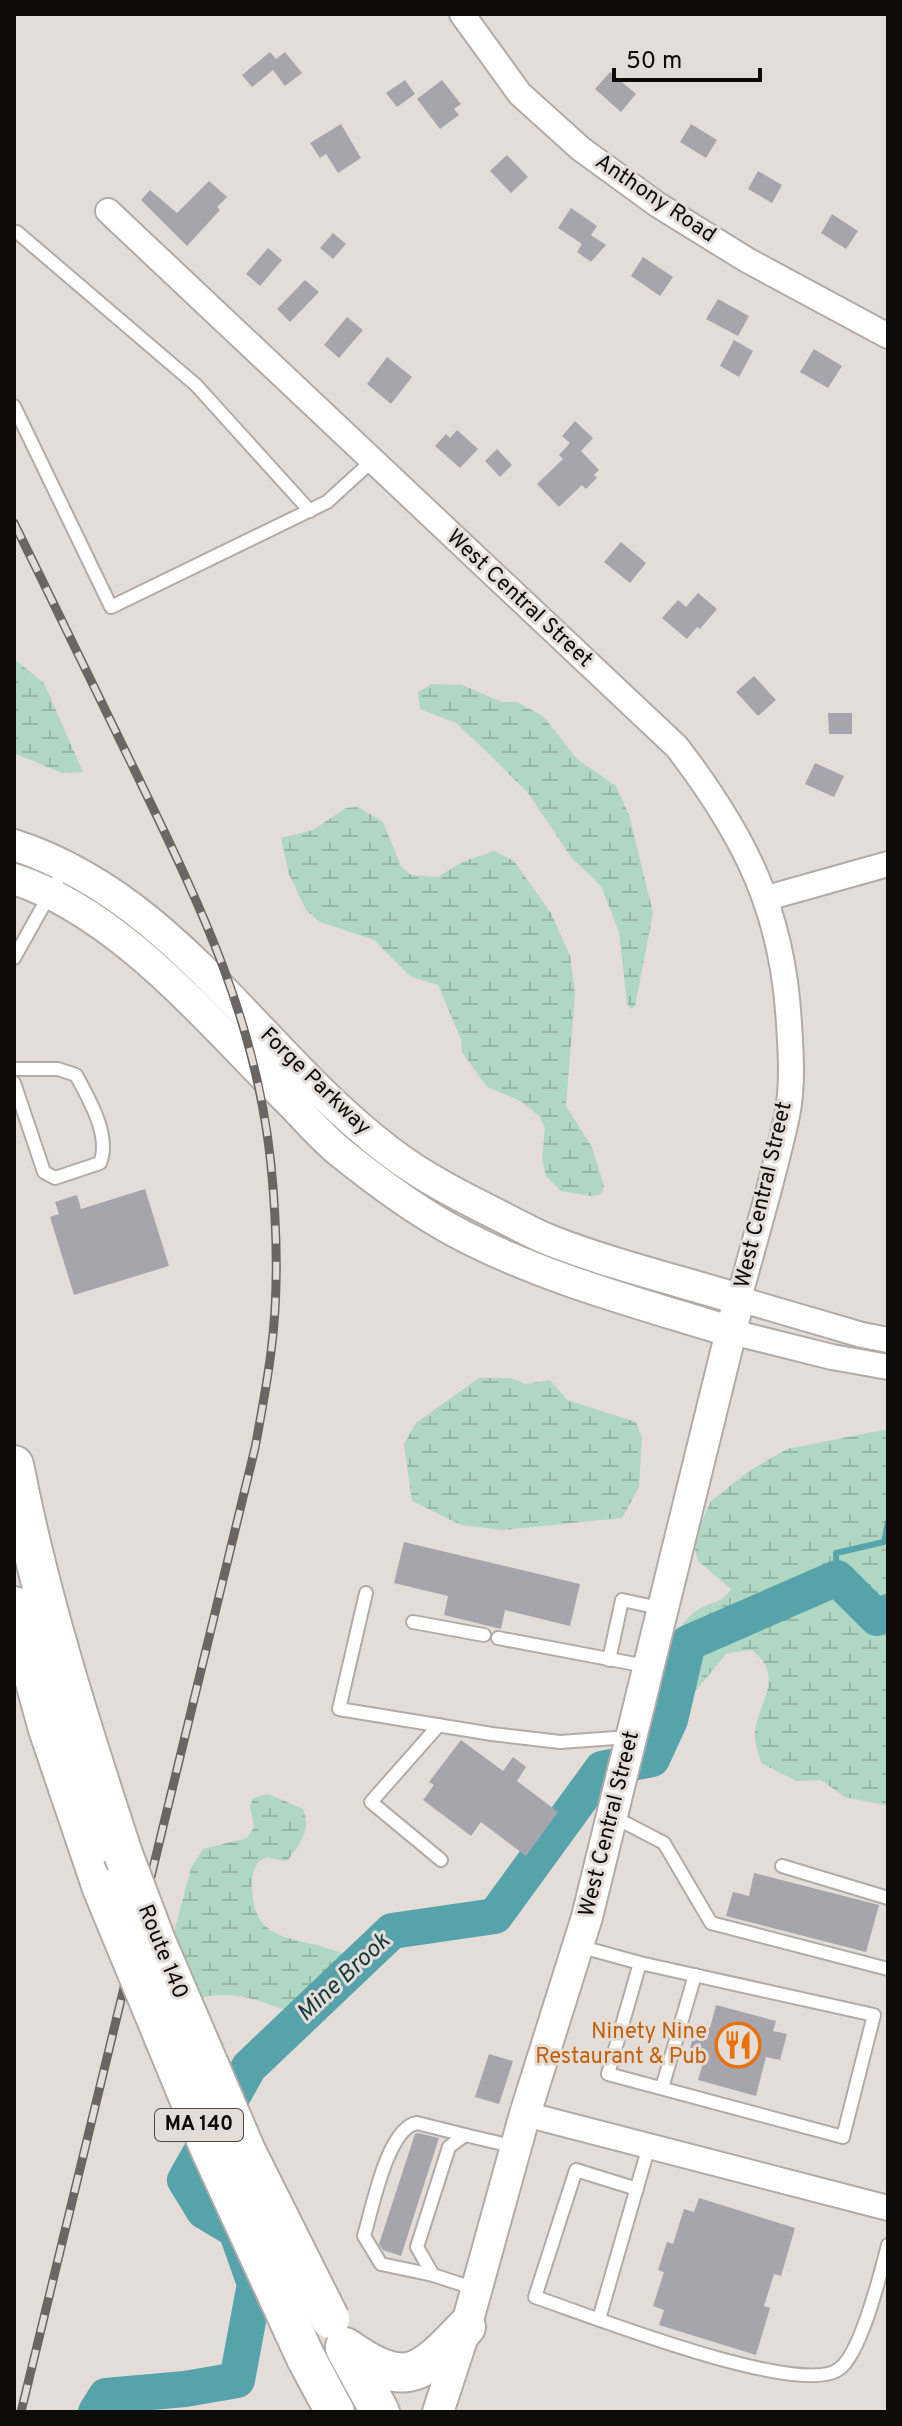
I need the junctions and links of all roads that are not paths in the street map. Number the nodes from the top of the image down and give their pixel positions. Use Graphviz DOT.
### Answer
graph roads {
  1 [pos="462,14"];
  2 [pos="108,211"];
  3 [pos="14,233"];
  4 [pos="888,336"];
  5 [pos="14,406"];
  6 [pos="372,461"];
  7 [pos="310,511"];
  8 [pos="14,845"];
  9 [pos="888,864"];
  10 [pos="65,867"];
  11 [pos="14,879"];
  12 [pos="49,893"];
  13 [pos="767,898"];
  14 [pos="14,958"];
  15 [pos="14,1069"];
  16 [pos="14,1083"];
  17 [pos="739,1299"];
  18 [pos="732,1332"];
  19 [pos="888,1340"];
  20 [pos="888,1367"];
  21 [pos="14,1465"];
  22 [pos="366,1593"];
  23 [pos="14,1606"];
  24 [pos="664,1609"];
  25 [pos="413,1622"];
  26 [pos="484,1635"];
  27 [pos="498,1638"];
  28 [pos="609,1660"];
  29 [pos="650,1667"];
  30 [pos="439,1725"];
  31 [pos="630,1745"];
  32 [pos="612,1816"];
  33 [pos="441,1860"];
  34 [pos="782,1866"];
  35 [pos="888,1898"];
  36 [pos="578,1946"];
  37 [pos="640,1963"];
  38 [pos="888,1969"];
  39 [pos="695,1975"];
  40 [pos="662,2088"];
  41 [pos="525,2114"];
  42 [pos="465,2135"];
  43 [pos="649,2146"];
  44 [pos="516,2147"];
  45 [pos="637,2189"];
  46 [pos="888,2208"];
  47 [pos="888,2245"];
  48 [pos="433,2275"];
  49 [pos="476,2289"];
  50 [pos="599,2319"];
  51 [pos="466,2327"];
  52 [pos="337,2333"];
  53 [pos="335,2412"];
  54 [pos="380,2412"];
  55 [pos="438,2412"];
  1 -- 4 [label="street, Anthony Road"];
  2 -- 6 [label="street, West Central Street"];
  3 -- 7 [label="lane"];
  5 -- 7 [label="lane"];
  6 -- 7 [label="lane"];
  6 -- 13 [label="street, West Central Street"];
  8 -- 10 [label="street, Forge Parkway"];
  9 -- 13 [label="street"];
  10 -- 12 [label="lane"];
  10 -- 17 [label="street, Forge Parkway"];
  11 -- 12 [label="street, Forge Parkway"];
  12 -- 14 [label="lane"];
  12 -- 18 [label="street, Forge Parkway"];
  13 -- 17 [label="street, West Central Street"];
  15 -- 16 [label="lane"];
  17 -- 18 [label="street, West Central Street"];
  17 -- 19 [label="street"];
  18 -- 20 [label="street"];
  18 -- 24 [label="street, West Central Street"];
  21 -- 52 [label="main road, Route 140 / MA 140, bridge"];
  22 -- 30 [label="lane"];
  23 -- 53 [label="main road, Route 140 / MA 140, bridge"];
  24 -- 28 [label="lane"];
  24 -- 29 [label="street, West Central Street"];
  25 -- 26 [label="lane"];
  27 -- 28 [label="lane"];
  28 -- 29 [label="lane"];
  29 -- 31 [label="street, West Central Street"];
  30 -- 31 [label="lane"];
  30 -- 33 [label="lane"];
  31 -- 32 [label="street, West Central Street"];
  32 -- 36 [label="street, West Central Street"];
  32 -- 38 [label="lane"];
  34 -- 35 [label="lane"];
  36 -- 37 [label="lane"];
  36 -- 41 [label="street, West Central Street"];
  37 -- 39 [label="lane"];
  37 -- 40 [label="lane"];
  39 -- 40 [label="lane"];
  39 -- 40 [label="lane"];
  41 -- 43 [label="street"];
  41 -- 44 [label="street, West Central Street"];
  42 -- 44 [label="lane"];
  42 -- 48 [label="lane"];
  42 -- 48 [label="lane"];
  43 -- 45 [label="lane"];
  43 -- 46 [label="street"];
  44 -- 49 [label="street, West Central Street"];
  45 -- 50 [label="lane"];
  45 -- 50 [label="lane"];
  47 -- 50 [label="lane"];
  48 -- 49 [label="lane"];
  49 -- 51 [label="street, West Central Street"];
  51 -- 52 [label="main road"];
  51 -- 55 [label="street, West Central Street"];
  52 -- 54 [label="main road, Route 140 / MA 140"];
}
